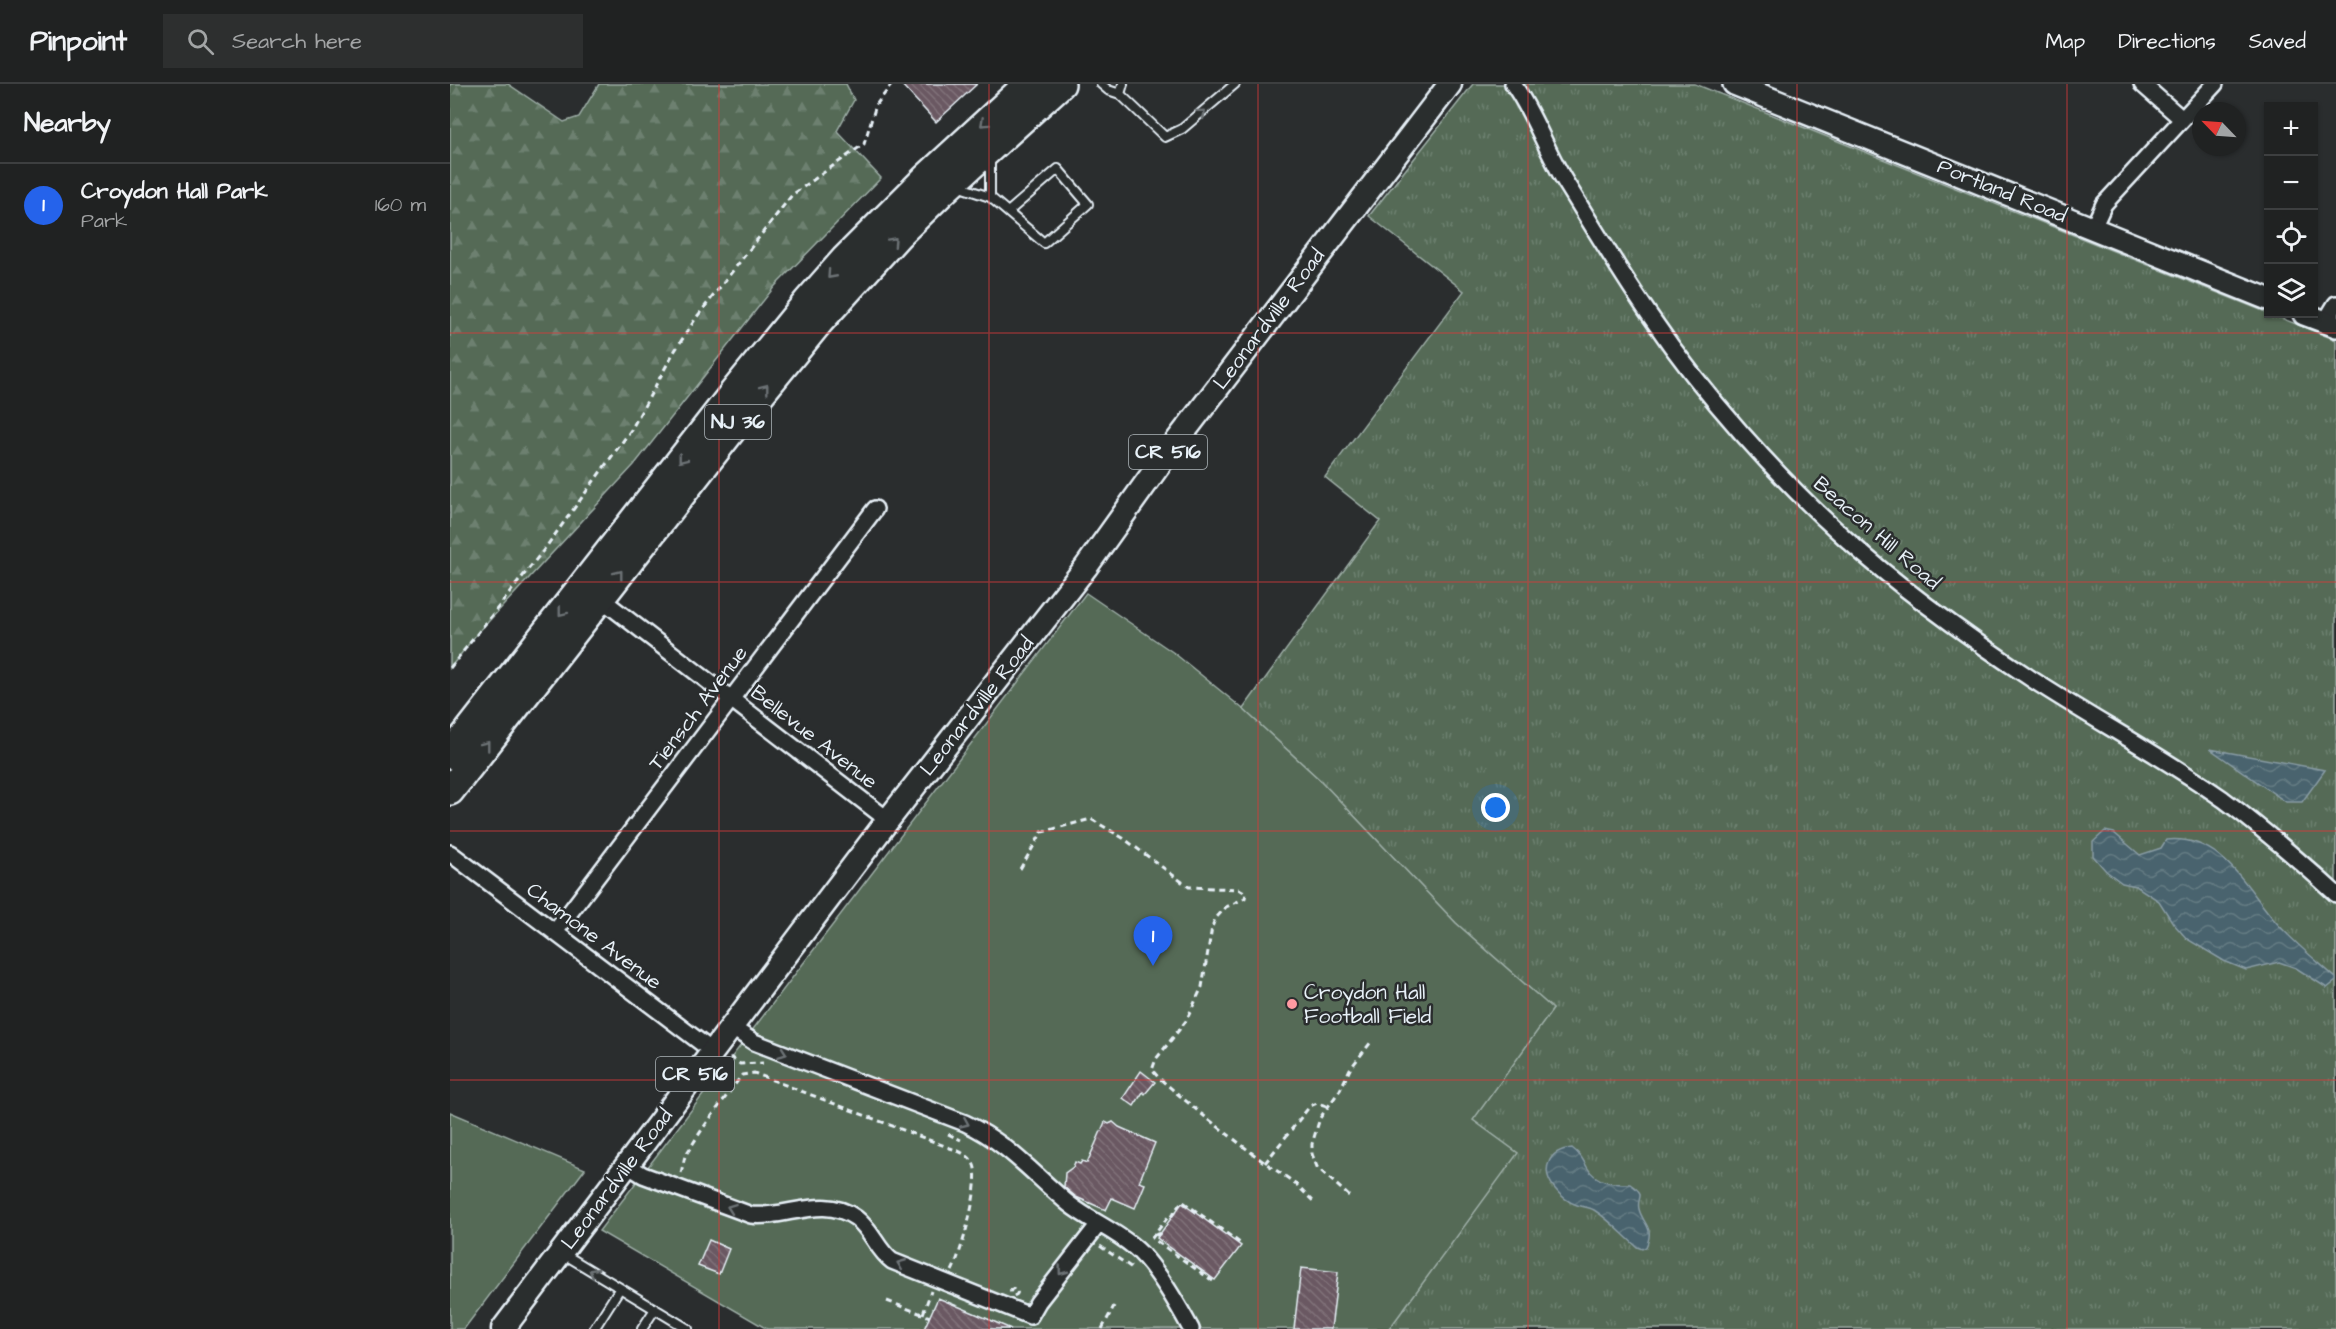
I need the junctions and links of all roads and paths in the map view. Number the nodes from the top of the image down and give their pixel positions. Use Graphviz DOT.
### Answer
graph roads {
  1 [pos="892,84"];
  2 [pos="1028,84"];
  3 [pos="1061,84"];
  4 [pos="1101,84"];
  5 [pos="1123,84"];
  6 [pos="1235,84"];
  7 [pos="1450,84"];
  8 [pos="1513,84"];
  9 [pos="1734,84"];
  10 [pos="2142,84"];
  11 [pos="2215,84"];
  12 [pos="1120,94"];
  13 [pos="2182,119"];
  14 [pos="990,147"];
  15 [pos="950,185"];
  16 [pos="990,197"];
  17 [pos="1008,212"];
  18 [pos="2093,228"];
  19 [pos="2264,297"];
  20 [pos="875,509"];
  21 [pos="600,598"];
  22 [pos="450,668"];
  23 [pos="731,700"];
  24 [pos="450,755"];
  25 [pos="450,791"];
  26 [pos="888,820"];
  27 [pos="450,853"];
  28 [pos="1020,869"];
  29 [pos="2336,894"];
  30 [pos="555,932"];
  31 [pos="731,1027"];
  32 [pos="1371,1042"];
  33 [pos="720,1053"];
  34 [pos="765,1064"];
  35 [pos="1327,1106"];
  36 [pos="943,1132"];
  37 [pos="970,1143"];
  38 [pos="1265,1163"];
  39 [pos="627,1165"];
  40 [pos="682,1190"];
  41 [pos="1349,1196"];
  42 [pos="1314,1202"];
  43 [pos="1170,1218"];
  44 [pos="1168,1223"];
  45 [pos="1098,1225"];
  46 [pos="1162,1232"];
  47 [pos="1156,1233"];
  48 [pos="1092,1240"];
  49 [pos="1240,1243"];
  50 [pos="561,1253"];
  51 [pos="1138,1271"];
  52 [pos="938,1279"];
  53 [pos="1213,1281"];
  54 [pos="620,1288"];
  55 [pos="887,1301"];
  56 [pos="1114,1306"];
  57 [pos="655,1309"];
  58 [pos="922,1314"];
  59 [pos="930,1317"];
  60 [pos="1028,1323"];
  61 [pos="503,1329"];
  62 [pos="594,1329"];
  63 [pos="642,1329"];
  64 [pos="688,1329"];
  65 [pos="1102,1329"];
  66 [pos="1191,1329"];
  1 -- 22 [label="path"];
  2 -- 24 [label="highway, NJ 36, one-way"];
  3 -- 14 [label="highway, NJ 36"];
  4 -- 12 [label="lane"];
  5 -- 12 [label="lane"];
  12 -- 6 [label="lane, one-way"];
  7 -- 26 [label="main road, Leonardville Road / CR 516"];
  8 -- 29 [label="street, Beacon Hill Road"];
  9 -- 18 [label="street, Portland Road"];
  10 -- 13 [label="street"];
  11 -- 13 [label="street"];
  13 -- 18 [label="street"];
  14 -- 15 [label="highway, NJ 36"];
  14 -- 16 [label="lane"];
  15 -- 16 [label="lane"];
  21 -- 15 [label="highway, NJ 36, one-way"];
  16 -- 17 [label="lane"];
  17 -- 17 [label="lane"];
  18 -- 19 [label="street, Portland Road"];
  20 -- 23 [label="street, Tiensch Avenue"];
  21 -- 23 [label="street, Bellevue Avenue"];
  25 -- 21 [label="highway, NJ 36, one-way"];
  23 -- 26 [label="street, Bellevue Avenue"];
  23 -- 30 [label="street, Tiensch Avenue"];
  26 -- 31 [label="main road, Leonardville Road / CR 516"];
  27 -- 30 [label="street, Chamone Avenue"];
  28 -- 38 [label="path"];
  30 -- 33 [label="street, Chamone Avenue"];
  31 -- 33 [label="main road, Leonardville Road / CR 516"];
  31 -- 45 [label="street, one-way"];
  32 -- 35 [label="path"];
  33 -- 34 [label="path"];
  33 -- 39 [label="main road, Leonardville Road / CR 516"];
  35 -- 38 [label="path"];
  35 -- 41 [label="path"];
  36 -- 37 [label="path"];
  38 -- 42 [label="path"];
  39 -- 40 [label="street"];
  39 -- 50 [label="main road, Leonardville Road / CR 516"];
  52 -- 40 [label="street, one-way"];
  40 -- 52 [label="path"];
  43 -- 44 [label="path"];
  43 -- 47 [label="path"];
  43 -- 49 [label="path"];
  45 -- 60 [label="street, one-way"];
  45 -- 66 [label="street"];
  46 -- 47 [label="path"];
  47 -- 53 [label="path"];
  48 -- 51 [label="path"];
  54 -- 50 [label="lane, one-way"];
  50 -- 61 [label="main road, Leonardville Road / CR 516"];
  52 -- 58 [label="path"];
  52 -- 60 [label="street"];
  54 -- 57 [label="lane"];
  54 -- 62 [label="lane"];
  55 -- 58 [label="path"];
  56 -- 65 [label="path"];
  57 -- 63 [label="lane"];
  57 -- 64 [label="lane"];
  58 -- 59 [label="path"];
}
